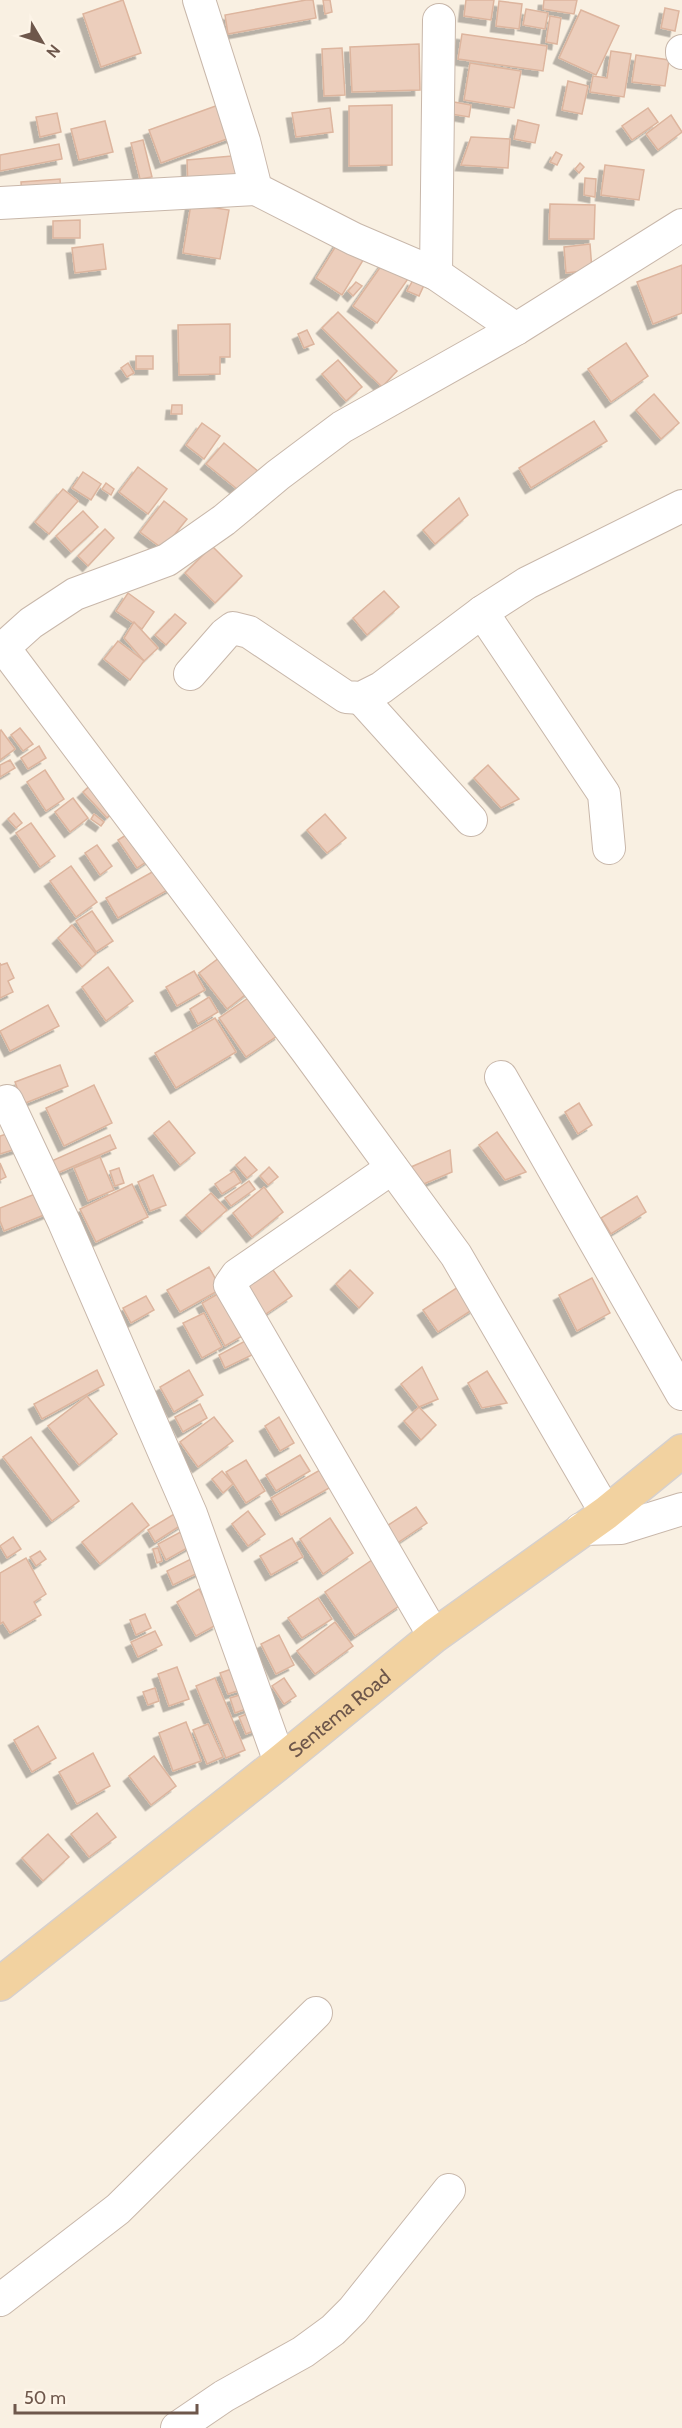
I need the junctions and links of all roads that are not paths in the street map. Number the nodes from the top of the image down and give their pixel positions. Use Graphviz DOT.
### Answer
graph roads {
  1 [pos="199,0"];
  2 [pos="439,20"];
  3 [pos="256,189"];
  4 [pos="0,203"];
  5 [pos="682,225"];
  6 [pos="436,274"];
  7 [pos="516,329"];
  8 [pos="682,506"];
  9 [pos="482,612"];
  10 [pos="2,649"];
  11 [pos="189,674"];
  12 [pos="361,698"];
  13 [pos="471,820"];
  14 [pos="609,848"];
  15 [pos="501,1077"];
  16 [pos="7,1101"];
  17 [pos="392,1168"];
  18 [pos="682,1394"];
  19 [pos="682,1451"];
  20 [pos="682,1509"];
  21 [pos="593,1521"];
  22 [pos="434,1636"];
  23 [pos="280,1762"];
  24 [pos="0,1984"];
  25 [pos="316,2013"];
  26 [pos="449,2190"];
  27 [pos="0,2300"];
  28 [pos="177,2428"];
  1 -- 3 [label="street"];
  2 -- 6 [label="street"];
  3 -- 4 [label="street"];
  3 -- 6 [label="street"];
  5 -- 7 [label="street"];
  6 -- 7 [label="street"];
  7 -- 10 [label="street"];
  8 -- 9 [label="street"];
  9 -- 12 [label="street"];
  9 -- 14 [label="street"];
  10 -- 17 [label="street"];
  11 -- 12 [label="street"];
  12 -- 13 [label="street"];
  15 -- 18 [label="street"];
  16 -- 23 [label="street"];
  17 -- 21 [label="street"];
  17 -- 22 [label="street"];
  19 -- 21 [label="main road, Sentema Road"];
  20 -- 21 [label="street"];
  21 -- 22 [label="main road, Sentema Road"];
  22 -- 23 [label="main road, Sentema Road"];
  23 -- 24 [label="main road, Sentema Road"];
  25 -- 27 [label="street"];
  26 -- 28 [label="street"];
}
